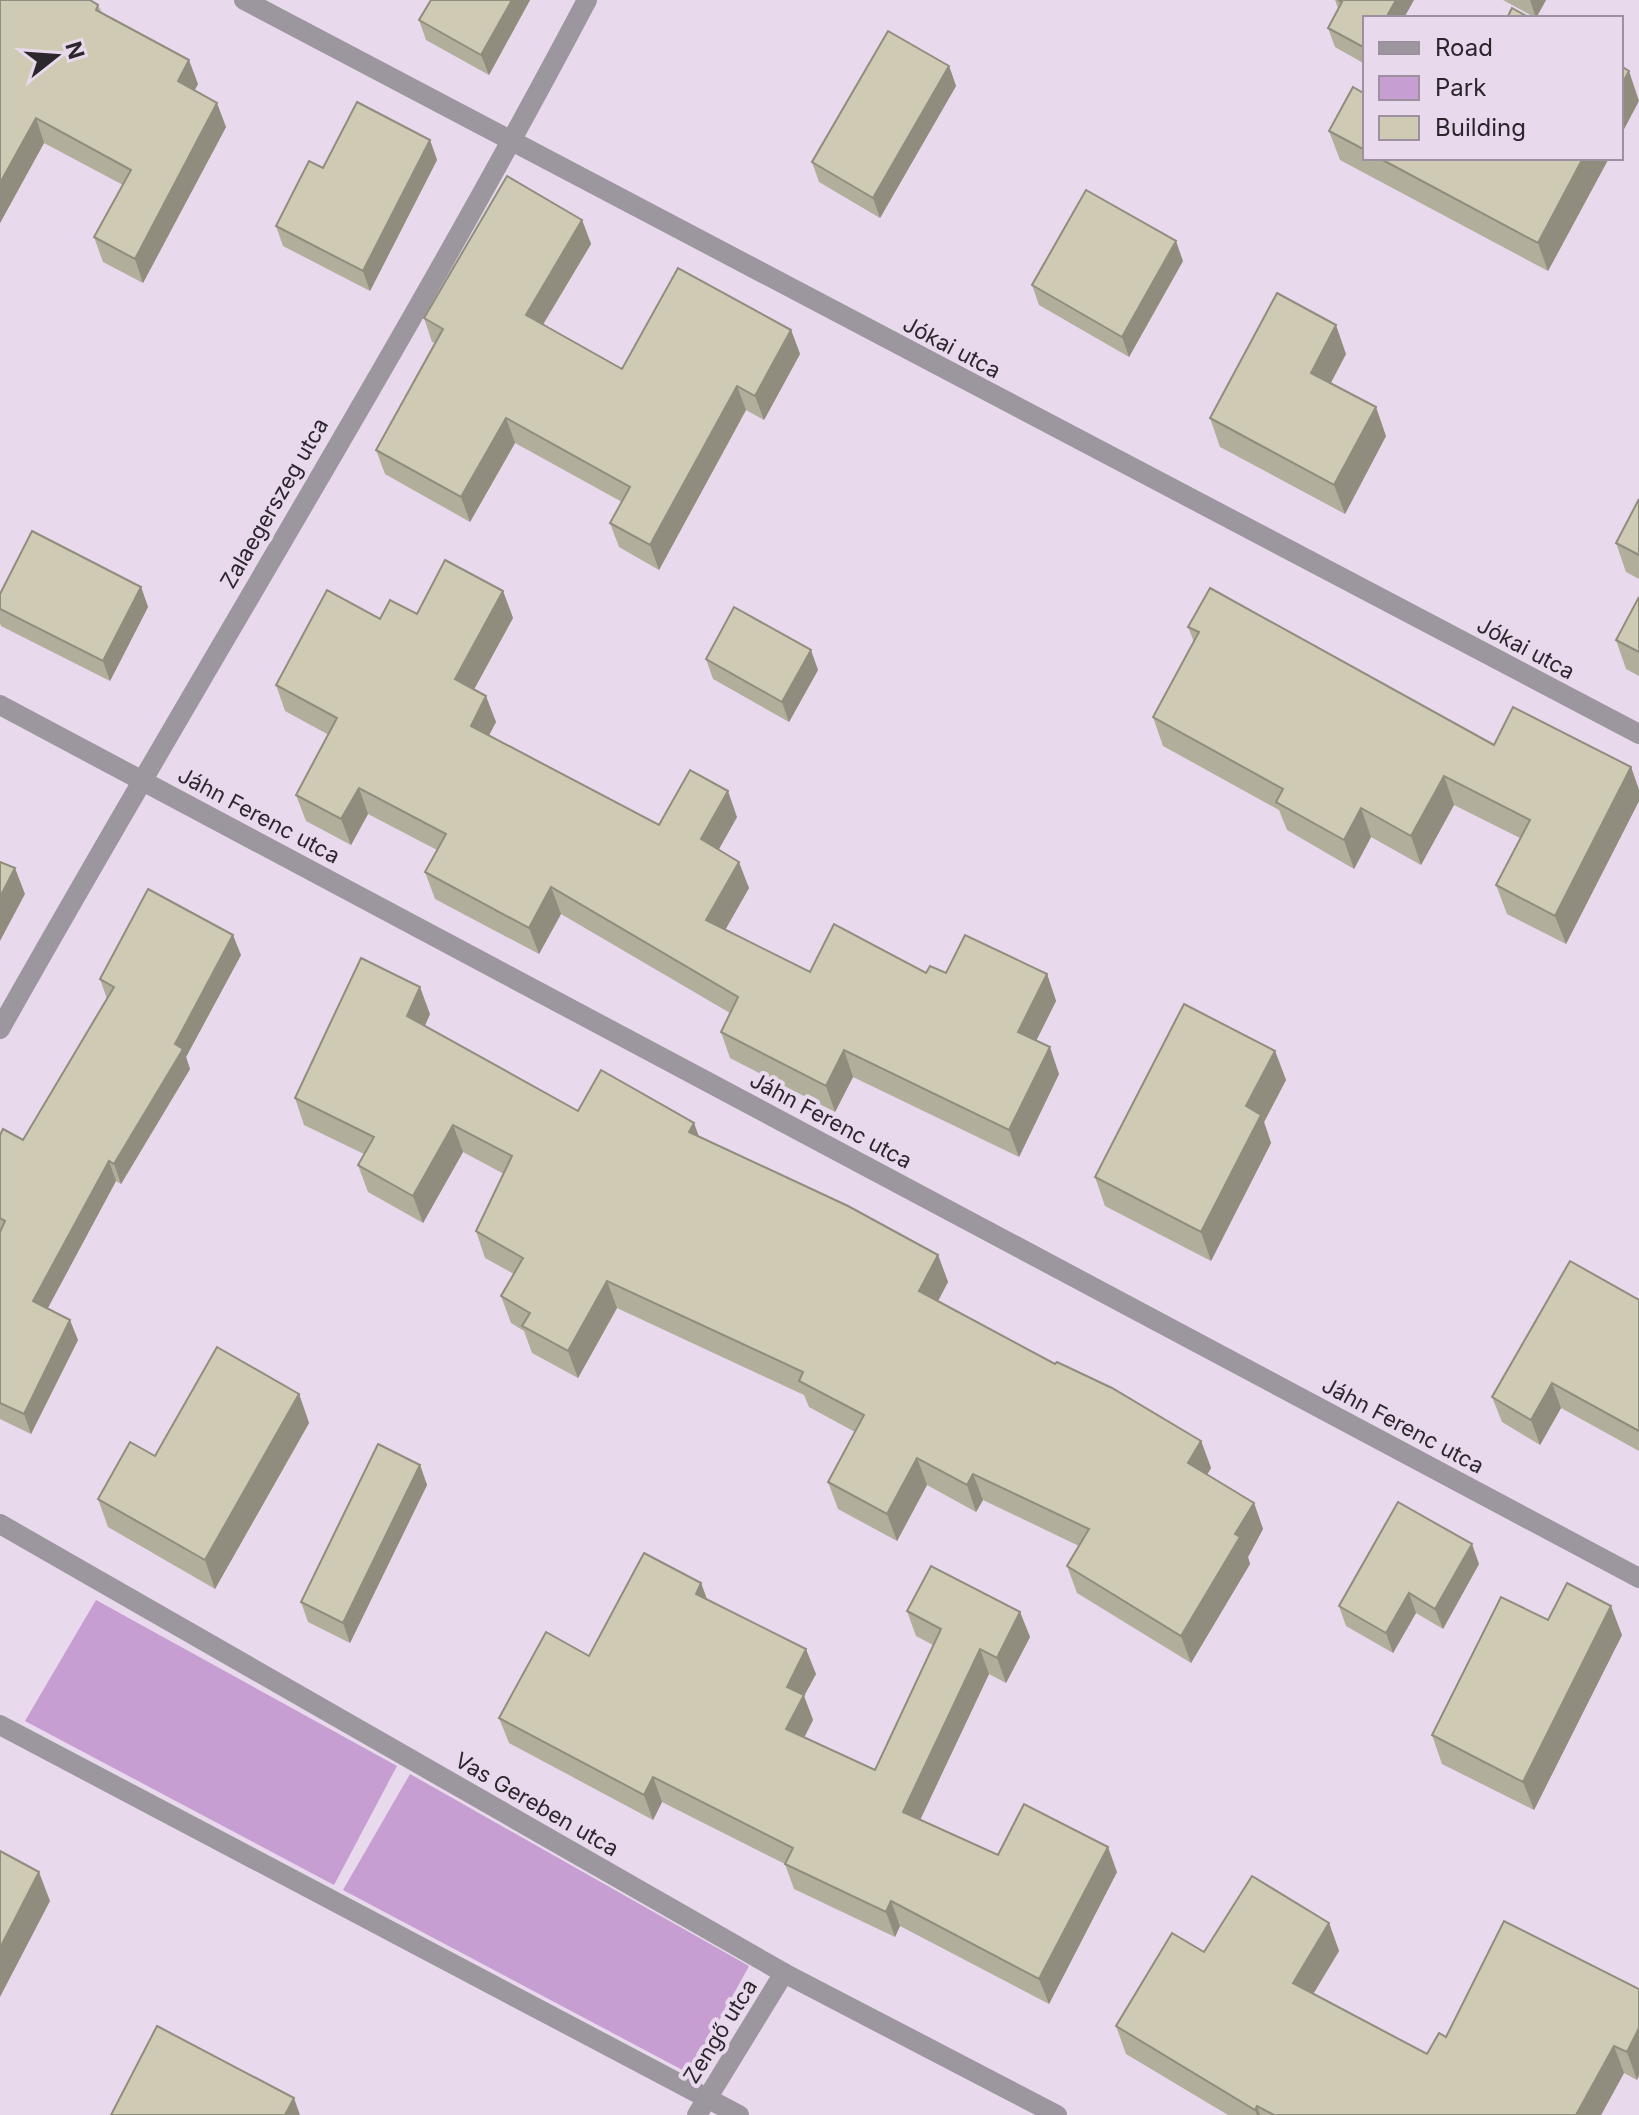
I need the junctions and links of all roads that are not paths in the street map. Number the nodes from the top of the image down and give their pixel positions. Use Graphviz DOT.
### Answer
graph roads {
  1 [pos="244,0"];
  2 [pos="587,0"];
  3 [pos="511,144"];
  4 [pos="0,705"];
  5 [pos="1639,734"];
  6 [pos="140,779"];
  7 [pos="0,1029"];
  8 [pos="0,1524"];
  9 [pos="1639,1578"];
  10 [pos="3,1733"];
  11 [pos="784,1973"];
  12 [pos="702,2106"];
  13 [pos="739,2115"];
  14 [pos="1057,2115"];
  1 -- 3 [label="street, Jókai utca"];
  2 -- 3 [label="street, Zalaegerszeg utca"];
  3 -- 5 [label="street, Jókai utca"];
  3 -- 6 [label="street, Zalaegerszeg utca"];
  4 -- 6 [label="street, Jáhn Ferenc utca"];
  6 -- 7 [label="street, Zalaegerszeg utca"];
  6 -- 9 [label="street, Jáhn Ferenc utca"];
  8 -- 11 [label="street, Vas Gereben utca"];
  10 -- 12 [label="street"];
  11 -- 12 [label="street, Zengő utca"];
  11 -- 14 [label="street, Vas Gereben utca"];
  12 -- 13 [label="street"];
}
